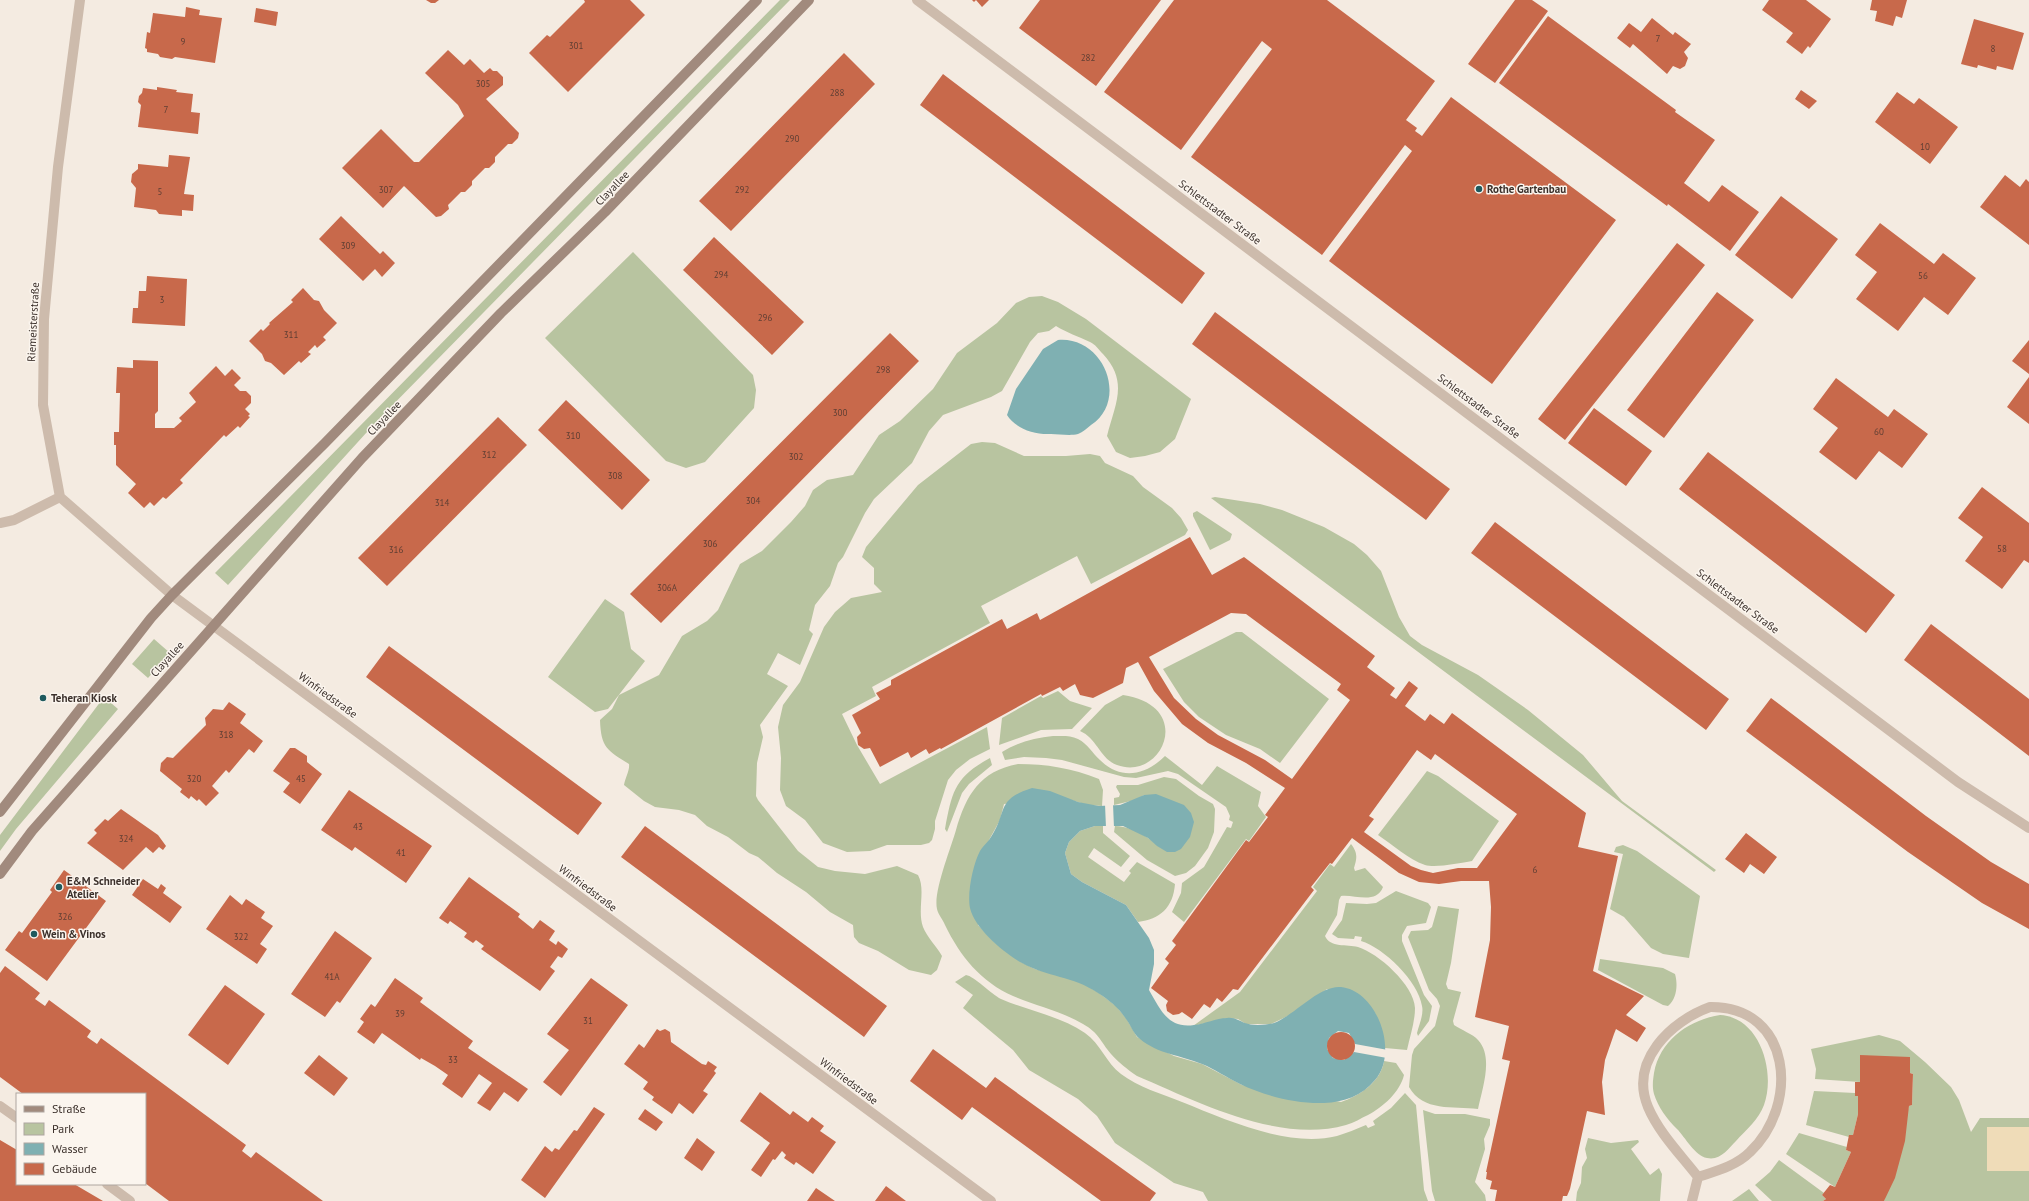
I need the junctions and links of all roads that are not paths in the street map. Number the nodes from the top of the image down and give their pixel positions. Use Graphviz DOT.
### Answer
graph roads {
  1 [pos="80,0"];
  2 [pos="756,0"];
  3 [pos="809,0"];
  4 [pos="917,0"];
  5 [pos="60,497"];
  6 [pos="0,523"];
  7 [pos="172,595"];
  8 [pos="214,626"];
  9 [pos="0,812"];
  10 [pos="2029,828"];
  11 [pos="0,874"];
  12 [pos="0,1106"];
  13 [pos="16,1117"];
  14 [pos="1698,1177"];
  15 [pos="107,1185"];
  16 [pos="130,1201"];
  17 [pos="991,1201"];
  18 [pos="1692,1201"];
  1 -- 5 [label="street, Riemeisterstraße"];
  2 -- 7 [label="main road"];
  3 -- 8 [label="main road, Clayallee"];
  4 -- 10 [label="street, Schlettstadter Straße"];
  5 -- 6 [label="street"];
  5 -- 7 [label="street"];
  7 -- 8 [label="street, Winfriedstraße"];
  7 -- 9 [label="main road"];
  8 -- 11 [label="main road, Clayallee"];
  8 -- 17 [label="street, Winfriedstraße"];
  12 -- 13 [label="street"];
  14 -- 14 [label="street"];
  14 -- 18 [label="street"];
  15 -- 16 [label="street"];
}
